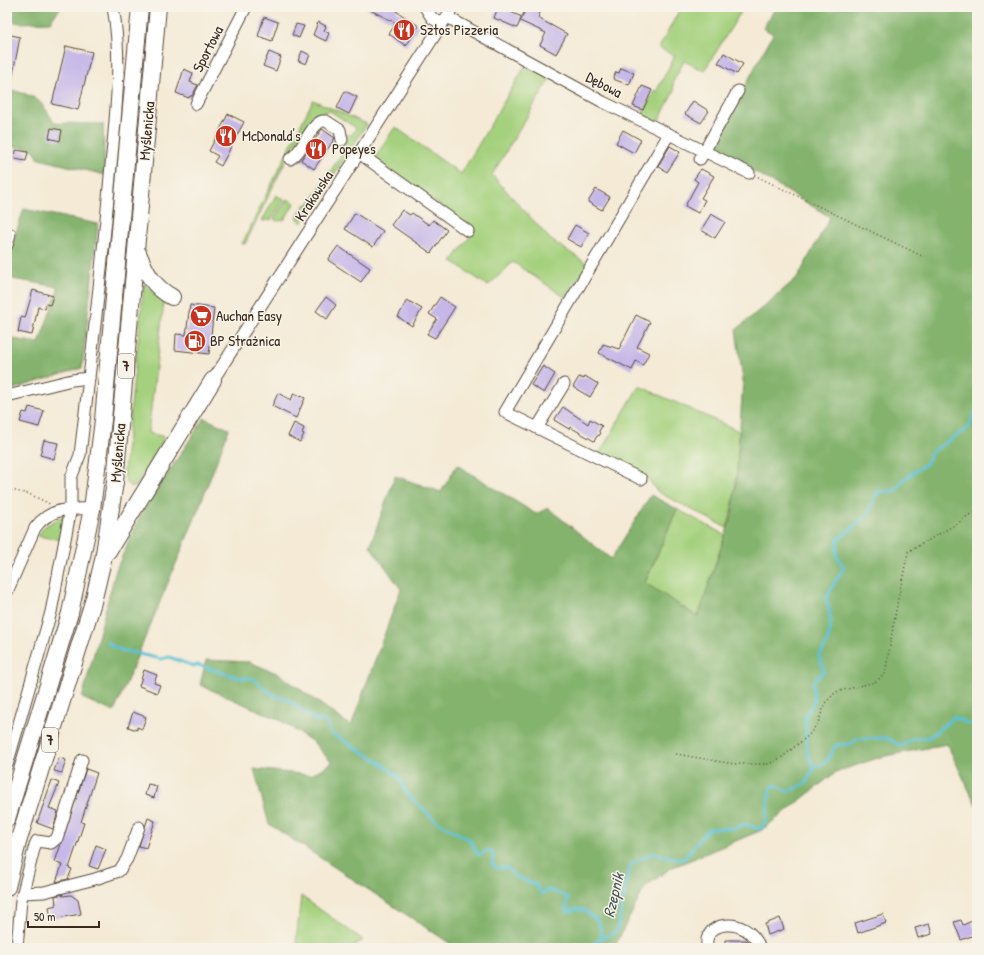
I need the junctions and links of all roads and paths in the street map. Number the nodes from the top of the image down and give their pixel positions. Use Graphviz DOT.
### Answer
graph roads {
  1 [pos="114,7"];
  2 [pos="140,7"];
  3 [pos="158,7"];
  4 [pos="246,7"];
  5 [pos="426,7"];
  6 [pos="453,7"];
  7 [pos="444,21"];
  8 [pos="738,91"];
  9 [pos="196,104"];
  10 [pos="669,134"];
  11 [pos="342,140"];
  12 [pos="359,153"];
  13 [pos="702,155"];
  14 [pos="290,159"];
  15 [pos="749,173"];
  16 [pos="468,231"];
  17 [pos="136,249"];
  18 [pos="924,257"];
  19 [pos="172,297"];
  20 [pos="89,378"];
  21 [pos="213,380"];
  22 [pos="564,384"];
  23 [pos="7,396"];
  24 [pos="537,428"];
  25 [pos="641,479"];
  26 [pos="115,482"];
  27 [pos="7,489"];
  28 [pos="144,492"];
  29 [pos="67,508"];
  30 [pos="977,509"];
  31 [pos="92,510"];
  32 [pos="103,560"];
  33 [pos="7,592"];
  34 [pos="676,754"];
  35 [pos="82,760"];
  36 [pos="7,765"];
  37 [pos="7,819"];
  38 [pos="139,827"];
  39 [pos="7,887"];
  40 [pos="23,893"];
  41 [pos="17,948"];
  42 [pos="708,948"];
  43 [pos="760,948"];
  1 -- 20 [label="street"];
  2 -- 31 [label="highway, Myślenicka / 7"];
  3 -- 17 [label="highway, Myślenicka / 7"];
  4 -- 9 [label="street, Sportowa"];
  5 -- 7 [label="street"];
  6 -- 7 [label="street, Krakowska"];
  7 -- 10 [label="street, Dębowa"];
  7 -- 12 [label="street, Krakowska"];
  8 -- 13 [label="street"];
  10 -- 13 [label="street, Dębowa"];
  10 -- 24 [label="street"];
  11 -- 14 [label="street"];
  12 -- 16 [label="street"];
  12 -- 21 [label="street, Krakowska"];
  13 -- 15 [label="street, Dębowa"];
  15 -- 18 [label="path"];
  17 -- 19 [label="highway"];
  17 -- 26 [label="highway, Myślenicka / 7"];
  20 -- 23 [label="street"];
  20 -- 29 [label="street"];
  21 -- 28 [label="highway"];
  22 -- 24 [label="street"];
  24 -- 25 [label="street"];
  26 -- 28 [label="highway"];
  26 -- 32 [label="highway, Myślenicka / 7"];
  27 -- 29 [label="path"];
  28 -- 32 [label="highway"];
  29 -- 31 [label="street"];
  29 -- 33 [label="street"];
  29 -- 36 [label="street"];
  30 -- 34 [label="path"];
  31 -- 37 [label="highway, Myślenicka / 7"];
  32 -- 39 [label="highway, Myślenicka / 7"];
  35 -- 40 [label="street"];
  38 -- 40 [label="street"];
  40 -- 41 [label="street"];
  42 -- 43 [label="street"];
}
